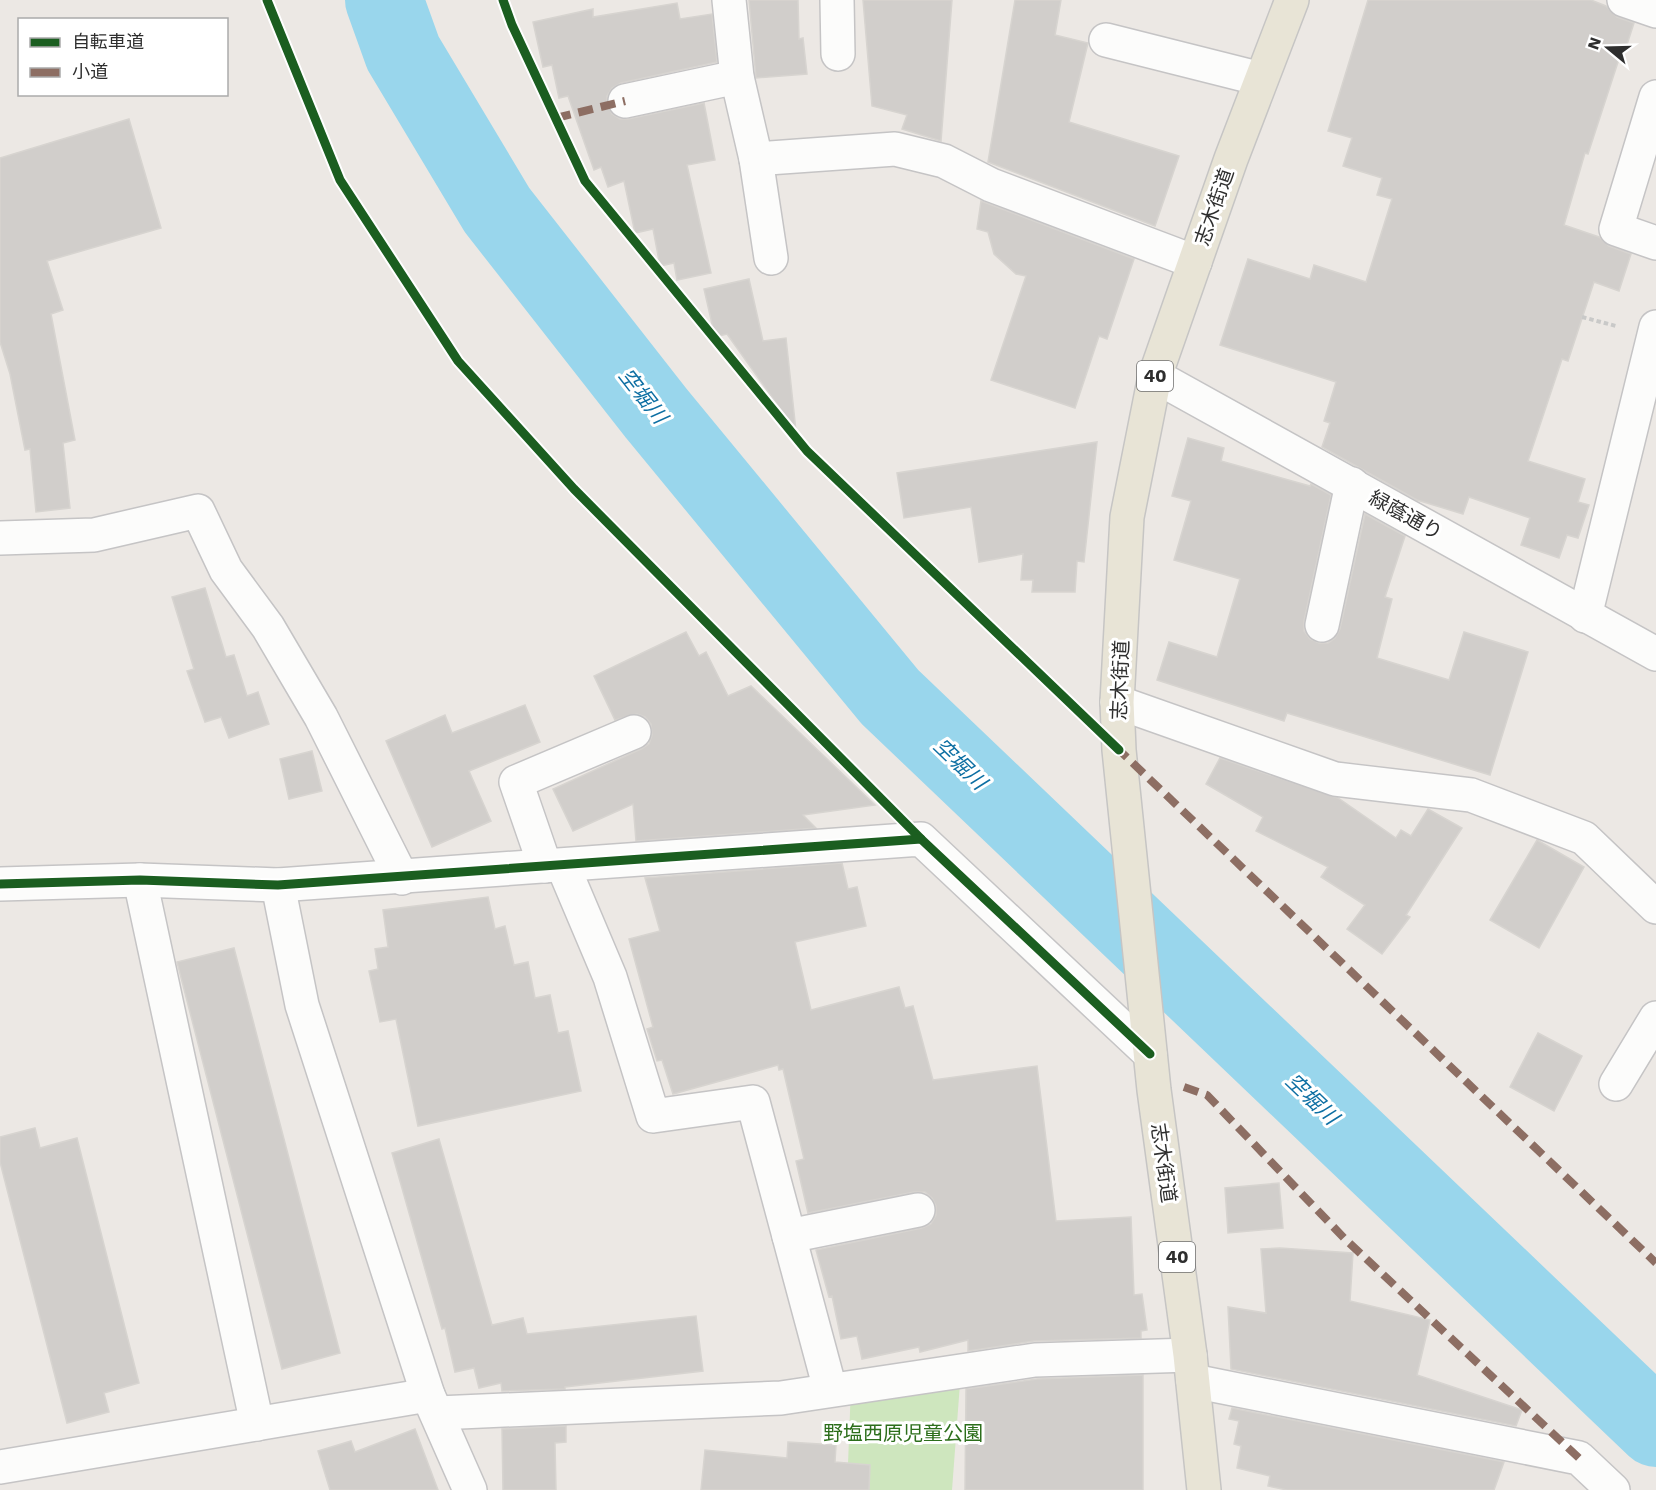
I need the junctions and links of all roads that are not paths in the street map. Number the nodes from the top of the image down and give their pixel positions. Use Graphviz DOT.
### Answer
graph roads {
  1 [pos="729,0"];
  2 [pos="837,0"];
  3 [pos="1624,0"];
  4 [pos="1288,1"];
  5 [pos="1656,11"];
  6 [pos="1106,40"];
  7 [pos="838,54"];
  8 [pos="737,77"];
  9 [pos="1261,79"];
  10 [pos="1656,97"];
  11 [pos="625,101"];
  12 [pos="756,159"];
  13 [pos="1656,243"];
  14 [pos="771,258"];
  15 [pos="1195,262"];
  16 [pos="1656,327"];
  17 [pos="1155,376"];
  18 [pos="1352,484"];
  19 [pos="0,538"];
  20 [pos="1585,616"];
  21 [pos="1322,625"];
  22 [pos="1656,654"];
  23 [pos="1117,702"];
  24 [pos="634,732"];
  25 [pos="554,866"];
  26 [pos="402,878"];
  27 [pos="140,880"];
  28 [pos="0,884"];
  29 [pos="278,885"];
  30 [pos="1656,907"];
  31 [pos="1656,1018"];
  32 [pos="1149,1040"];
  33 [pos="1616,1084"];
  34 [pos="918,1210"];
  35 [pos="789,1236"];
  36 [pos="1191,1368"];
  37 [pos="830,1389"];
  38 [pos="433,1404"];
  39 [pos="257,1424"];
  40 [pos="1579,1458"];
  41 [pos="1,1462"];
  42 [pos="470,1490"];
  43 [pos="1204,1490"];
  44 [pos="1572,1490"];
  45 [pos="1613,1490"];
  1 -- 8 [label="street"];
  2 -- 7 [label="street"];
  3 -- 5 [label="street"];
  4 -- 9 [label="main road, 志木街道 / 40"];
  6 -- 9 [label="street"];
  8 -- 11 [label="street"];
  8 -- 12 [label="street"];
  9 -- 15 [label="main road, 志木街道 / 40"];
  10 -- 13 [label="street"];
  12 -- 14 [label="street"];
  12 -- 15 [label="street"];
  15 -- 17 [label="main road, 志木街道 / 40"];
  16 -- 20 [label="street"];
  17 -- 18 [label="street, 緑蔭通り"];
  17 -- 23 [label="main road, 志木街道 / 40"];
  18 -- 20 [label="street, 緑蔭通り"];
  18 -- 21 [label="street"];
  19 -- 26 [label="street"];
  20 -- 22 [label="street, 緑蔭通り"];
  23 -- 30 [label="street"];
  23 -- 32 [label="main road, 志木街道 / 40"];
  24 -- 25 [label="street"];
  25 -- 26 [label="street"];
  25 -- 32 [label="street"];
  25 -- 35 [label="street"];
  26 -- 29 [label="street"];
  27 -- 28 [label="street"];
  27 -- 29 [label="street"];
  27 -- 39 [label="street"];
  29 -- 38 [label="street"];
  31 -- 33 [label="street"];
  32 -- 36 [label="main road, 志木街道 / 40"];
  34 -- 35 [label="street"];
  35 -- 37 [label="street"];
  36 -- 37 [label="street"];
  36 -- 40 [label="street"];
  36 -- 43 [label="main road, 志木街道 / 40"];
  37 -- 38 [label="street"];
  38 -- 39 [label="street"];
  38 -- 42 [label="street"];
  39 -- 41 [label="street"];
  40 -- 44 [label="street"];
  40 -- 45 [label="street"];
}
